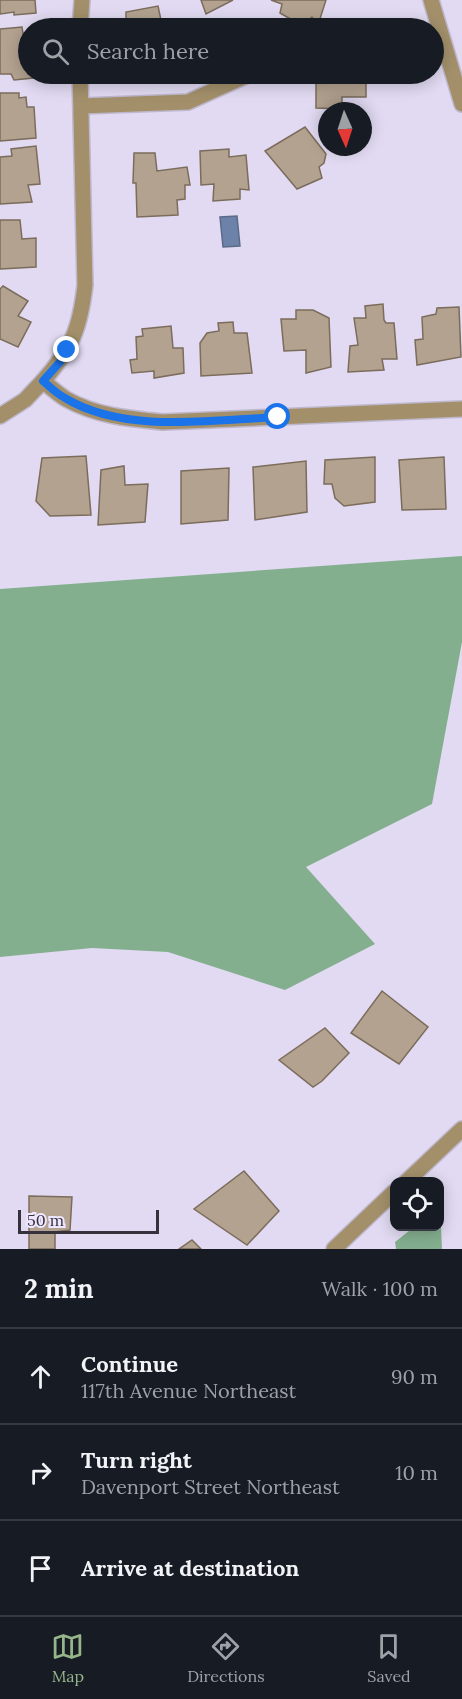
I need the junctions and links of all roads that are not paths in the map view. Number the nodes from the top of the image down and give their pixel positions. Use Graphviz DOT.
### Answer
graph roads {
  1 [pos="82,0"];
  2 [pos="431,0"];
  3 [pos="81,18"];
  4 [pos="436,18"];
  5 [pos="444,44"];
  6 [pos="81,84"];
  7 [pos="228,84"];
  8 [pos="462,104"];
  9 [pos="82,106"];
  10 [pos="43,381"];
  11 [pos="462,410"];
  12 [pos="0,416"];
  13 [pos="462,1129"];
  14 [pos="411,1177"];
  15 [pos="390,1196"];
  16 [pos="334,1249"];
  1 -- 3 [label="street"];
  2 -- 4 [label="street"];
  5 -- 8 [label="street"];
  6 -- 9 [label="street"];
  7 -- 9 [label="street"];
  9 -- 10 [label="street"];
  10 -- 11 [label="street"];
  10 -- 12 [label="street"];
  13 -- 14 [label="street"];
  15 -- 16 [label="street"];
}
